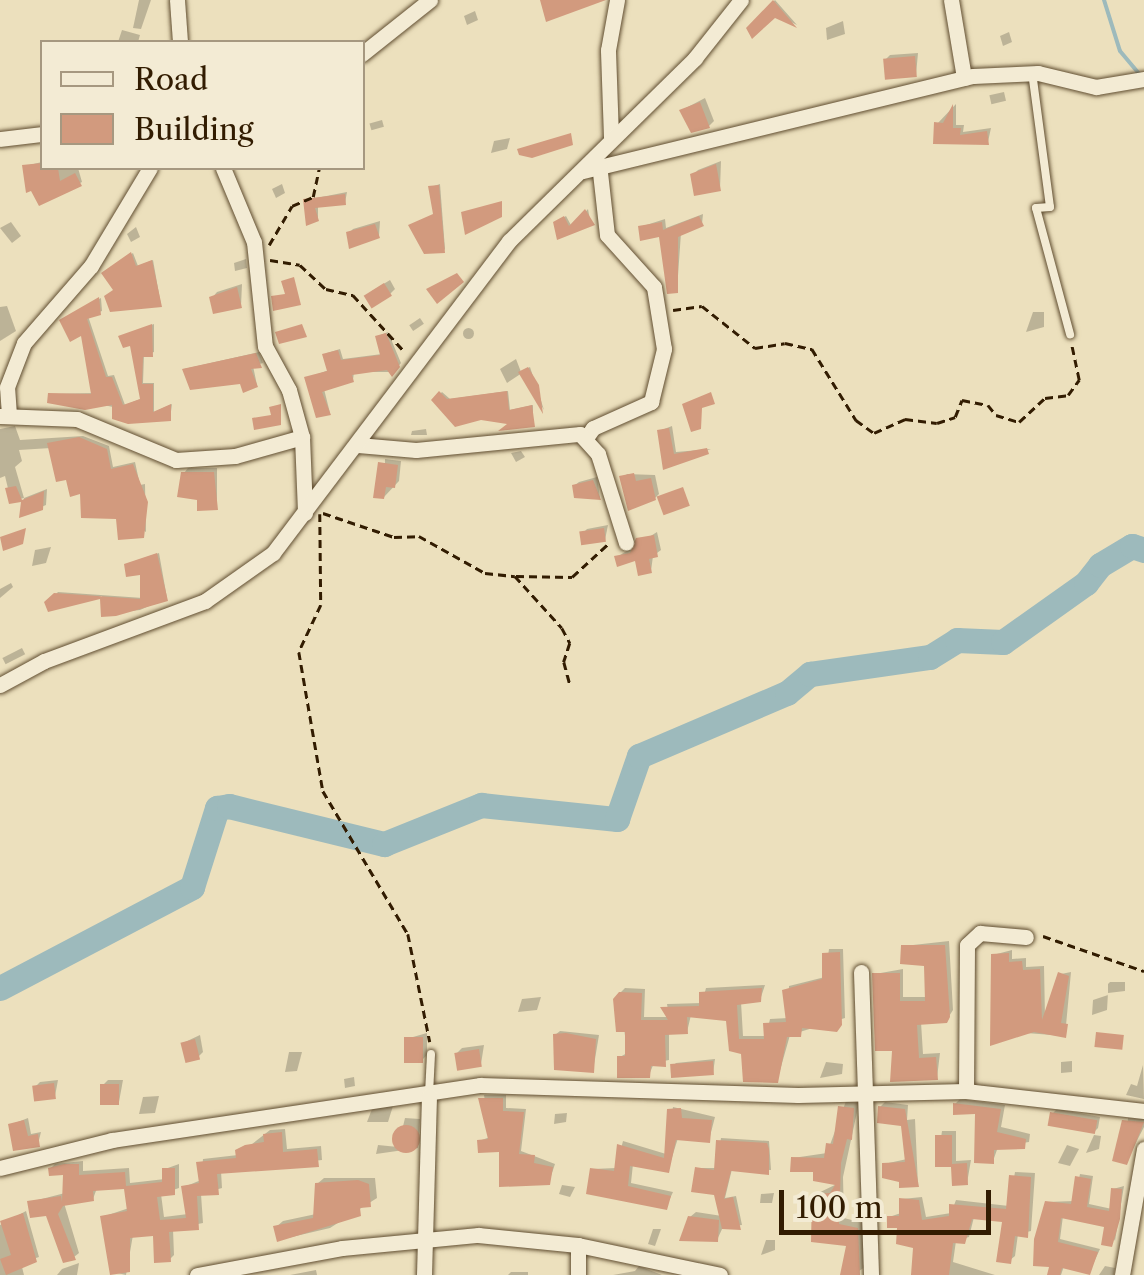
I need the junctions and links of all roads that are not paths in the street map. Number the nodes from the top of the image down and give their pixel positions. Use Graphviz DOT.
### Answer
graph roads {
  1 [pos="177,0"];
  2 [pos="430,0"];
  3 [pos="617,0"];
  4 [pos="740,0"];
  5 [pos="951,0"];
  6 [pos="180,40"];
  7 [pos="365,52"];
  8 [pos="1032,72"];
  9 [pos="964,78"];
  10 [pos="1144,78"];
  11 [pos="40,134"];
  12 [pos="610,137"];
  13 [pos="0,138"];
  14 [pos="599,164"];
  15 [pos="149,170"];
  16 [pos="224,170"];
  17 [pos="578,173"];
  18 [pos="1070,334"];
  19 [pos="5,416"];
  20 [pos="302,437"];
  21 [pos="586,438"];
  22 [pos="358,445"];
  23 [pos="312,511"];
  24 [pos="626,543"];
  25 [pos="0,685"];
  26 [pos="1026,937"];
  27 [pos="861,972"];
  28 [pos="431,1054"];
  29 [pos="966,1091"];
  30 [pos="429,1095"];
  31 [pos="863,1095"];
  32 [pos="1144,1111"];
  33 [pos="1144,1149"];
  34 [pos="0,1168"];
  35 [pos="424,1238"];
  36 [pos="578,1245"];
  37 [pos="257,1270"];
  38 [pos="197,1275"];
  39 [pos="424,1275"];
  40 [pos="578,1275"];
  41 [pos="720,1275"];
  42 [pos="871,1275"];
  43 [pos="1122,1275"];
  1 -- 6 [label="street"];
  2 -- 7 [label="street"];
  3 -- 12 [label="street"];
  4 -- 12 [label="street"];
  5 -- 9 [label="street"];
  8 -- 9 [label="street"];
  8 -- 10 [label="street"];
  8 -- 18 [label="lane"];
  9 -- 14 [label="street"];
  11 -- 13 [label="street"];
  12 -- 17 [label="street"];
  14 -- 17 [label="street"];
  14 -- 21 [label="street"];
  15 -- 19 [label="street"];
  16 -- 20 [label="street"];
  17 -- 22 [label="street"];
  19 -- 20 [label="street"];
  20 -- 23 [label="street"];
  21 -- 22 [label="street"];
  21 -- 24 [label="street"];
  22 -- 23 [label="street"];
  23 -- 25 [label="street"];
  26 -- 29 [label="street"];
  27 -- 31 [label="street"];
  28 -- 30 [label="lane"];
  29 -- 31 [label="street"];
  29 -- 32 [label="street"];
  30 -- 31 [label="street"];
  30 -- 34 [label="street"];
  30 -- 35 [label="street"];
  31 -- 42 [label="street"];
  33 -- 43 [label="street"];
  35 -- 36 [label="street"];
  35 -- 37 [label="street"];
  35 -- 39 [label="street"];
  36 -- 40 [label="street"];
  36 -- 41 [label="street"];
  37 -- 38 [label="street"];
}
